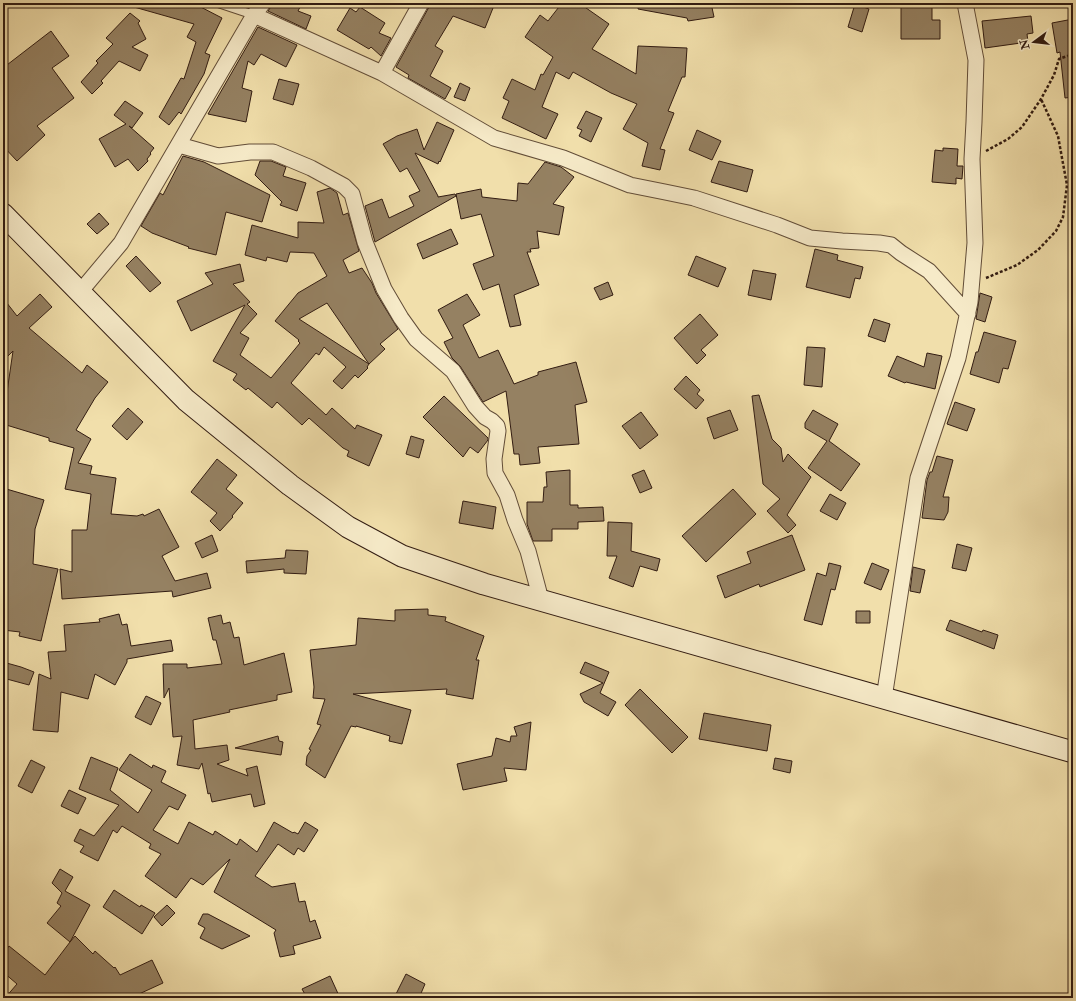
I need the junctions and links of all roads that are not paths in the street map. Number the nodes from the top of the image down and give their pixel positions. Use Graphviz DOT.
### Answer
graph roads {
  1 [pos="218,3"];
  2 [pos="422,3"];
  3 [pos="965,3"];
  4 [pos="258,9"];
  5 [pos="382,73"];
  6 [pos="179,145"];
  7 [pos="3,214"];
  8 [pos="80,292"];
  9 [pos="968,314"];
  10 [pos="541,600"];
  11 [pos="884,698"];
  12 [pos="1073,752"];
  1 -- 4 [label="lane"];
  2 -- 5 [label="street"];
  3 -- 9 [label="street"];
  4 -- 5 [label="street"];
  4 -- 6 [label="street"];
  5 -- 9 [label="street"];
  6 -- 8 [label="street"];
  6 -- 10 [label="street"];
  7 -- 8 [label="main road"];
  8 -- 10 [label="main road"];
  9 -- 11 [label="street"];
  10 -- 11 [label="main road"];
  11 -- 12 [label="main road"];
}
